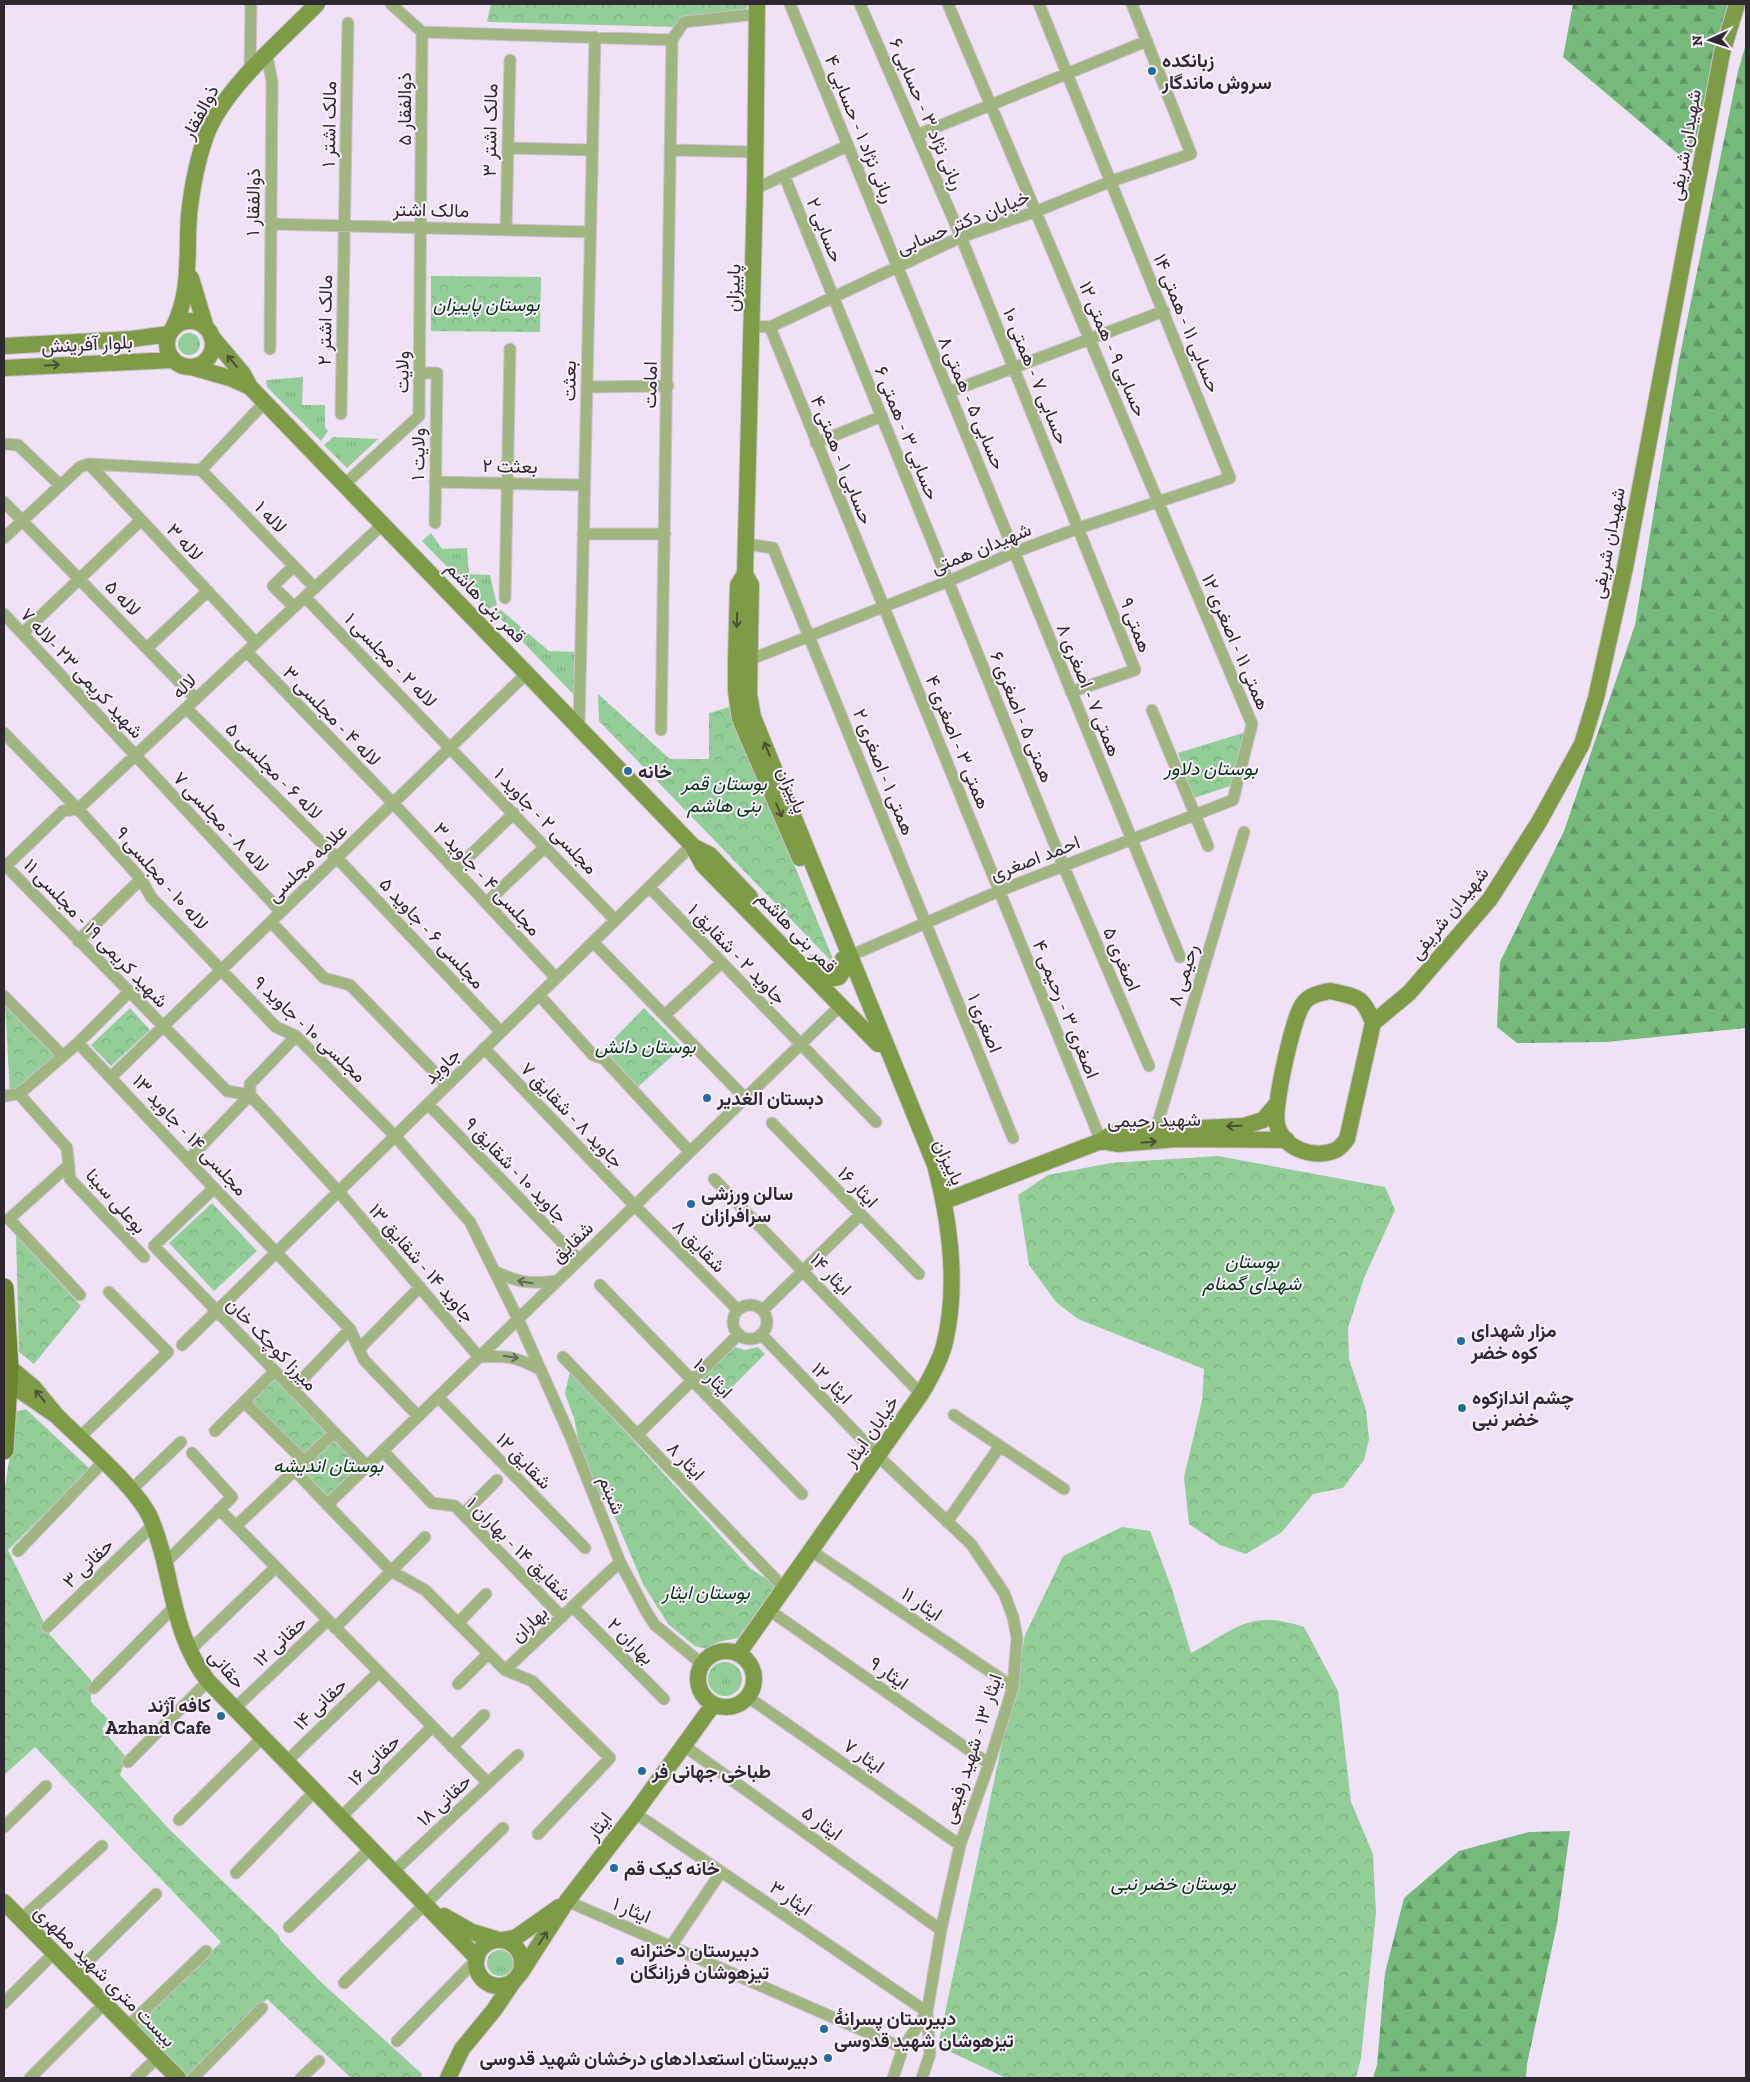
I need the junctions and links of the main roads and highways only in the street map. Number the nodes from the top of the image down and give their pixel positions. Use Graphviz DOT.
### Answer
graph roads {
  1 [pos="318,4"];
  2 [pos="1737,4"];
  3 [pos="757,9"];
  4 [pos="189,271"];
  5 [pos="171,332"];
  6 [pos="208,332"];
  7 [pos="4,346"];
  8 [pos="173,360"];
  9 [pos="191,367"];
  10 [pos="4,368"];
  11 [pos="250,387"];
  12 [pos="692,845"];
  13 [pos="847,957"];
  14 [pos="1373,1023"];
  15 [pos="878,1044"];
  16 [pos="1276,1106"];
  17 [pos="1286,1140"];
  18 [pos="1100,1141"];
  19 [pos="944,1201"];
  20 [pos="4,1288"];
  21 [pos="6,1375"];
  22 [pos="4,1450"];
  23 [pos="738,1654"];
  24 [pos="713,1705"];
  25 [pos="567,1901"];
  26 [pos="4,1902"];
  27 [pos="428,1906"];
  28 [pos="501,1940"];
  29 [pos="476,1959"];
  30 [pos="517,1978"];
  31 [pos="492,1986"];
  32 [pos="494,2010"];
  33 [pos="178,2078"];
  34 [pos="448,2078"];
  1 -- 4 [label="main road, ذوالفقار"];
  2 -- 14 [label="main road, شهیدان شریفی"];
  3 -- 13 [label="main road, پاییزان"];
  4 -- 5 [label="main road"];
  4 -- 6 [label="main road"];
  5 -- 6 [label="main road"];
  5 -- 7 [label="main road, بلوار آفرینش"];
  5 -- 8 [label="main road"];
  6 -- 9 [label="main road"];
  11 -- 6 [label="main road, one-way"];
  8 -- 9 [label="main road"];
  10 -- 8 [label="main road, بلوار آفرینش, one-way"];
  9 -- 11 [label="main road"];
  11 -- 12 [label="main road, قمر بنی هاشم"];
  12 -- 13 [label="main road, قمر بنی هاشم"];
  12 -- 15 [label="main road, قمر بنی هاشم"];
  13 -- 15 [label="main road, پاییزان"];
  13 -- 19 [label="main road, پاییزان"];
  14 -- 16 [label="main road"];
  14 -- 17 [label="main road"];
  15 -- 19 [label="main road, پاییزان"];
  16 -- 17 [label="main road"];
  16 -- 18 [label="main road, one-way"];
  18 -- 17 [label="main road, شهید رحیمی, one-way"];
  18 -- 19 [label="main road, شهید رحیمی"];
  19 -- 23 [label="main road, خیابان ایثار"];
  20 -- 21 [label="main road"];
  21 -- 22 [label="main road"];
  21 -- 27 [label="main road, حقانی"];
  23 -- 24 [label="main road"];
  23 -- 24 [label="main road"];
  24 -- 25 [label="main road, ایثار"];
  25 -- 28 [label="main road"];
  30 -- 25 [label="main road, ایثار, one-way"];
  26 -- 33 [label="main road, بیست متری شهید مطهری"];
  27 -- 28 [label="main road"];
  27 -- 29 [label="main road"];
  28 -- 29 [label="main road"];
  28 -- 30 [label="main road"];
  29 -- 31 [label="main road"];
  30 -- 31 [label="main road"];
  30 -- 32 [label="main road, ایثار"];
  31 -- 32 [label="main road"];
  32 -- 34 [label="main road"];
}
